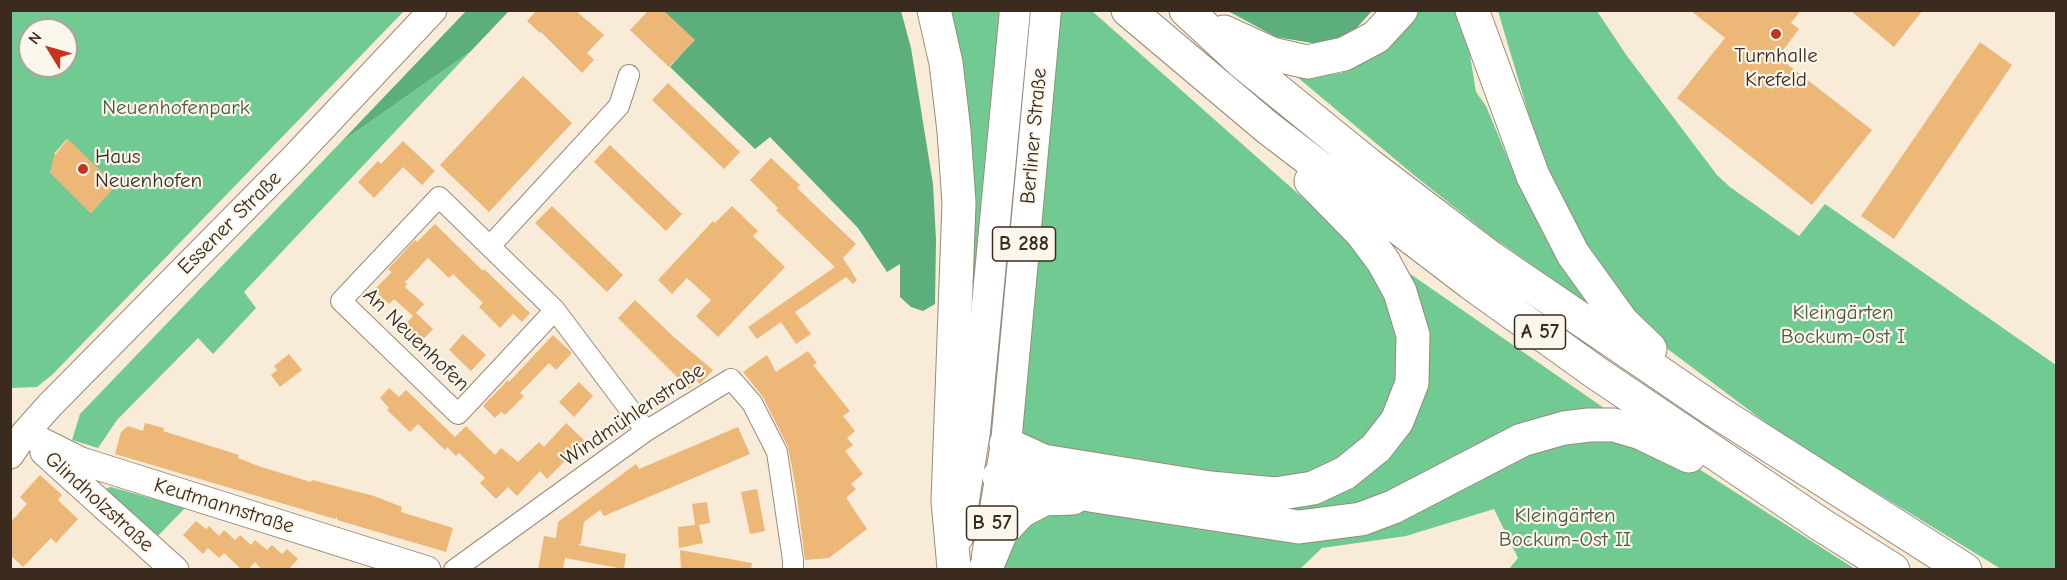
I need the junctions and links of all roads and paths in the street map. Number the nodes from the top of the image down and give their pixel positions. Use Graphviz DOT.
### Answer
graph roads {
  1 [pos="434,10"];
  2 [pos="934,10"];
  3 [pos="1015,10"];
  4 [pos="1046,10"];
  5 [pos="1128,10"];
  6 [pos="1186,10"];
  7 [pos="1198,10"];
  8 [pos="1401,10"];
  9 [pos="1472,10"];
  10 [pos="1485,10"];
  11 [pos="629,75"];
  12 [pos="1504,94"];
  13 [pos="1268,128"];
  14 [pos="490,246"];
  15 [pos="555,310"];
  16 [pos="1714,410"];
  17 [pos="646,431"];
  18 [pos="975,431"];
  19 [pos="15,436"];
  20 [pos="1006,444"];
  21 [pos="999,477"];
  22 [pos="966,487"];
  23 [pos="1096,496"];
  24 [pos="1820,524"];
  25 [pos="969,569"];
  26 [pos="175,570"];
  27 [pos="427,570"];
  28 [pos="454,570"];
  29 [pos="793,570"];
  30 [pos="1893,570"];
  31 [pos="1965,570"];
  1 -- 19 [label="street, Essener Straße"];
  2 -- 25 [label="highway"];
  3 -- 18 [label="main road, Berliner Straße / B 288"];
  4 -- 20 [label="main road, Berliner Straße / B 288"];
  5 -- 13 [label="highway, A 57"];
  6 -- 16 [label="highway, A 57"];
  7 -- 8 [label="highway"];
  9 -- 12 [label="highway"];
  10 -- 12 [label="highway"];
  11 -- 14 [label="street"];
  12 -- 16 [label="highway"];
  13 -- 20 [label="highway"];
  13 -- 24 [label="highway, A 57"];
  14 -- 15 [label="street, An Neuenhofen"];
  14 -- 15 [label="street, An Neuenhofen"];
  15 -- 17 [label="street, An Neuenhofen"];
  16 -- 31 [label="highway, A 57"];
  17 -- 28 [label="street, Windmühlenstraße"];
  17 -- 29 [label="street, Windmühlenstraße"];
  18 -- 21 [label="main road, Berliner Straße"];
  18 -- 22 [label="main road, Berliner Straße / B 288"];
  19 -- 26 [label="street, Glindholzstraße"];
  19 -- 27 [label="street, Keutmannstraße"];
  20 -- 21 [label="main road, Berliner Straße / B 288"];
  21 -- 23 [label="highway"];
  21 -- 25 [label="main road, Berliner Straße / B 57"];
  22 -- 25 [label="main road, Berliner Straße / B 57"];
  23 -- 24 [label="highway"];
  23 -- 25 [label="highway"];
  24 -- 30 [label="highway, A 57"];
}
